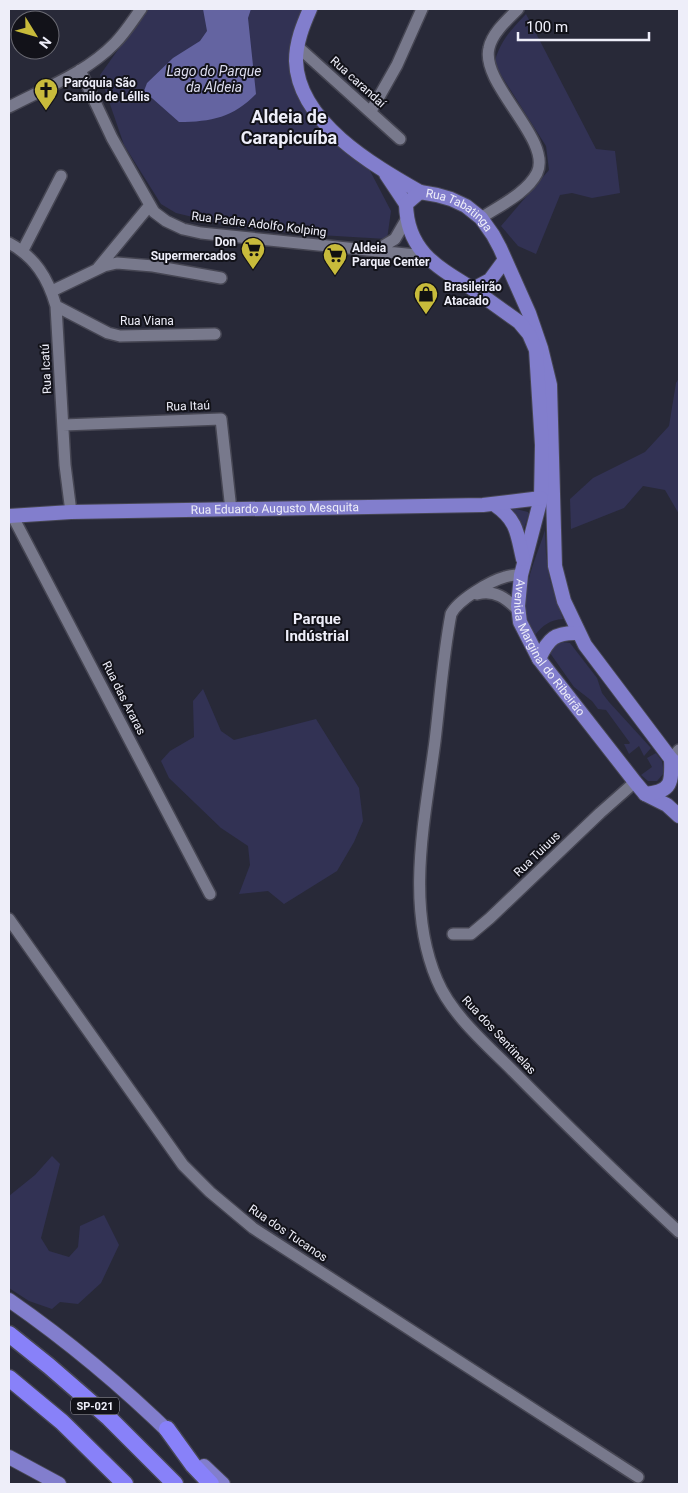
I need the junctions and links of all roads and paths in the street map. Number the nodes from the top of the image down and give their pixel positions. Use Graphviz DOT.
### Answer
graph roads {
  1 [pos="141,9"];
  2 [pos="310,9"];
  3 [pos="315,9"];
  4 [pos="422,9"];
  5 [pos="518,9"];
  6 [pos="302,28"];
  7 [pos="297,46"];
  8 [pos="80,70"];
  9 [pos="9,107"];
  10 [pos="371,111"];
  11 [pos="400,139"];
  12 [pos="384,172"];
  13 [pos="61,176"];
  14 [pos="420,192"];
  15 [pos="406,204"];
  16 [pos="150,205"];
  17 [pos="481,218"];
  18 [pos="406,220"];
  19 [pos="9,243"];
  20 [pos="23,250"];
  21 [pos="375,251"];
  22 [pos="426,256"];
  23 [pos="504,261"];
  24 [pos="96,269"];
  25 [pos="221,278"];
  26 [pos="473,289"];
  27 [pos="52,291"];
  28 [pos="56,306"];
  29 [pos="215,334"];
  30 [pos="63,426"];
  31 [pos="541,498"];
  32 [pos="495,504"];
  33 [pos="231,510"];
  34 [pos="71,512"];
  35 [pos="10,516"];
  36 [pos="522,569"];
  37 [pos="469,597"];
  38 [pos="519,610"];
  39 [pos="578,633"];
  40 [pos="539,659"];
  41 [pos="676,759"];
  42 [pos="635,782"];
  43 [pos="645,794"];
  44 [pos="679,816"];
  45 [pos="210,894"];
  46 [pos="9,919"];
  47 [pos="453,934"];
  48 [pos="679,1232"];
  49 [pos="9,1300"];
  50 [pos="9,1334"];
  51 [pos="9,1378"];
  52 [pos="167,1429"];
  53 [pos="9,1457"];
  54 [pos="638,1477"];
  55 [pos="59,1484"];
  56 [pos="124,1484"];
  57 [pos="175,1484"];
  58 [pos="211,1484"];
  59 [pos="223,1484"];
  1 -- 8 [label="street"];
  2 -- 6 [label="main road"];
  3 -- 6 [label="main road"];
  4 -- 10 [label="street"];
  5 -- 17 [label="street"];
  6 -- 7 [label="main road"];
  7 -- 10 [label="street, Rua carandaí"];
  7 -- 12 [label="main road"];
  8 -- 9 [label="street"];
  8 -- 16 [label="street, Rua Padre Adolfo Kolping"];
  10 -- 11 [label="street, Rua carandaí"];
  12 -- 14 [label="main road"];
  12 -- 15 [label="main road"];
  13 -- 20 [label="street"];
  14 -- 15 [label="main road, Rua Tabatinga"];
  14 -- 17 [label="main road, Rua Tabatinga"];
  15 -- 18 [label="main road, Rua Tabatinga"];
  16 -- 21 [label="street, Rua Padre Adolfo Kolping"];
  16 -- 24 [label="street"];
  17 -- 23 [label="main road, Rua Tabatinga"];
  18 -- 21 [label="street"];
  18 -- 22 [label="main road, Rua Tabatinga"];
  19 -- 20 [label="street, Rua Icatú"];
  20 -- 27 [label="street, Rua Icatú"];
  21 -- 22 [label="street, Rua Padre Adolfo Kolping"];
  22 -- 26 [label="main road, Rua Tabatinga"];
  23 -- 26 [label="main road"];
  23 -- 39 [label="main road"];
  24 -- 25 [label="street"];
  24 -- 27 [label="street"];
  26 -- 31 [label="main road, Avenida Marginal do Ribeirão"];
  27 -- 28 [label="street, Rua Icatú"];
  28 -- 29 [label="street, Rua Viana"];
  28 -- 30 [label="street, Rua Icatú"];
  30 -- 33 [label="street, Rua Itaú"];
  30 -- 34 [label="street, Rua Icatú"];
  31 -- 32 [label="main road, Rua Eduardo Augusto Mesquita"];
  31 -- 36 [label="main road, Avenida Marginal do Ribeirão"];
  32 -- 33 [label="main road, Rua Eduardo Augusto Mesquita"];
  32 -- 36 [label="main road"];
  33 -- 34 [label="main road, Rua Eduardo Augusto Mesquita"];
  34 -- 35 [label="main road, Rua Eduardo Augusto Mesquita"];
  35 -- 45 [label="street, Rua das Araras"];
  36 -- 37 [label="street, Rua dos Sentinelas"];
  36 -- 38 [label="main road, Avenida Marginal do Ribeirão"];
  37 -- 38 [label="street"];
  37 -- 48 [label="street, Rua dos Sentinelas"];
  38 -- 40 [label="main road, Avenida Marginal do Ribeirão"];
  39 -- 40 [label="main road"];
  39 -- 41 [label="main road"];
  40 -- 42 [label="main road, Avenida Marginal do Ribeirão"];
  41 -- 43 [label="main road"];
  42 -- 43 [label="main road, Avenida Marginal do Ribeirão"];
  42 -- 47 [label="street, Rua Tuiuus"];
  43 -- 44 [label="main road, Avenida Marginal do Ribeirão"];
  46 -- 54 [label="street, Rua dos Tucanos"];
  49 -- 52 [label="main road"];
  50 -- 57 [label="highway, SP-021"];
  51 -- 56 [label="highway, SP-021"];
  52 -- 58 [label="highway"];
  52 -- 59 [label="main road"];
  53 -- 55 [label="main road"];
}
